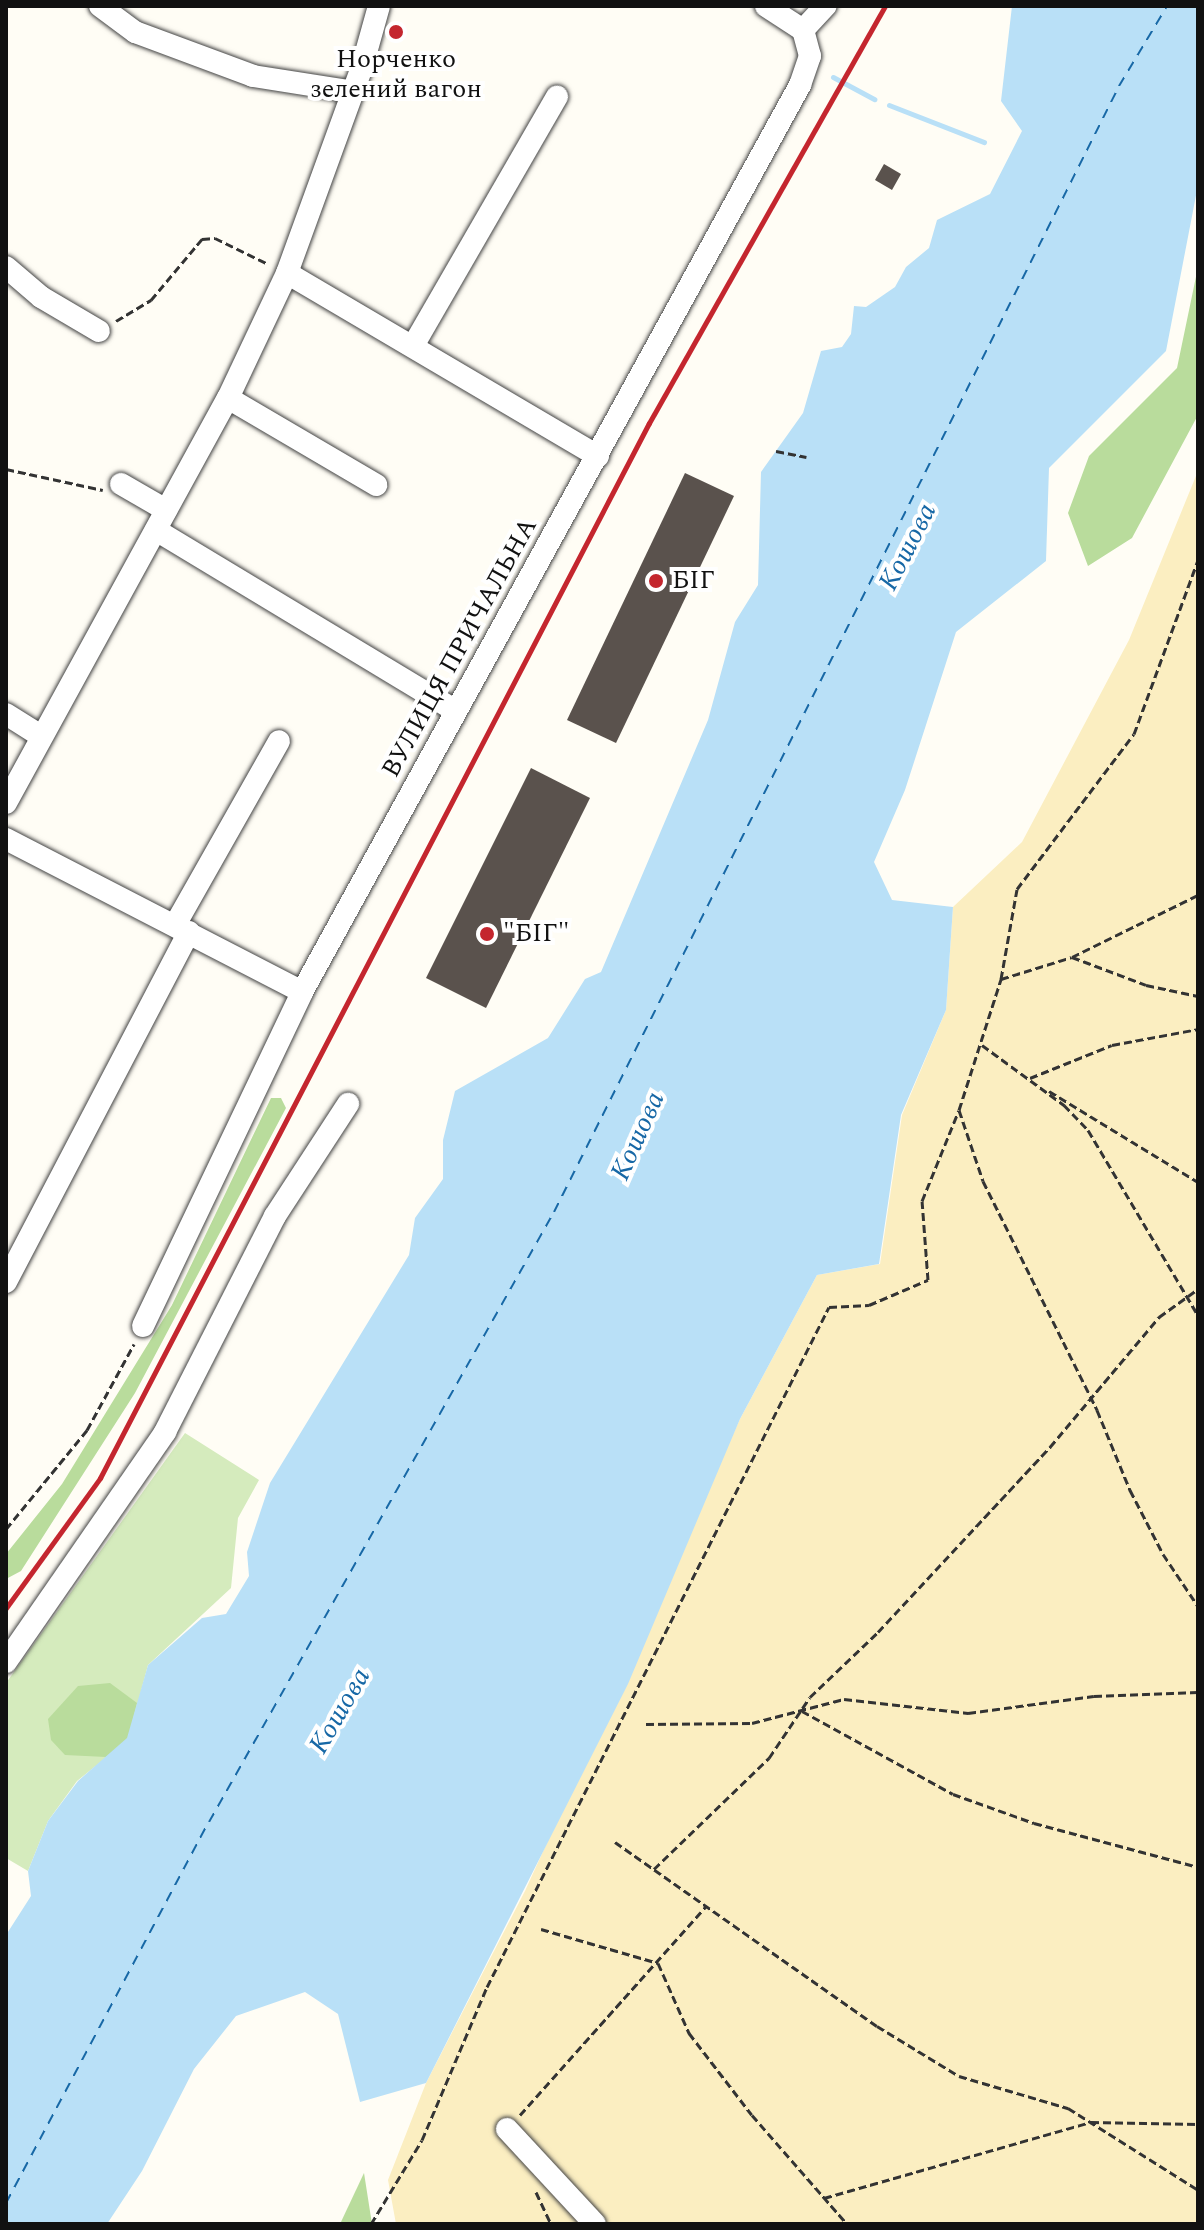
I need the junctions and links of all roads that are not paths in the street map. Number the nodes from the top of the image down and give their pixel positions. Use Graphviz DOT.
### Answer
graph roads {
  1 [pos="100,6"];
  2 [pos="379,6"];
  3 [pos="766,6"];
  4 [pos="825,6"];
  5 [pos="803,30"];
  6 [pos="354,92"];
  7 [pos="557,97"];
  8 [pos="6,267"];
  9 [pos="287,273"];
  10 [pos="99,331"];
  11 [pos="413,346"];
  12 [pos="228,398"];
  13 [pos="598,456"];
  14 [pos="121,484"];
  15 [pos="376,485"];
  16 [pos="161,520"];
  17 [pos="456,711"];
  18 [pos="6,714"];
  19 [pos="41,736"];
  20 [pos="279,741"];
  21 [pos="6,803"];
  22 [pos="6,839"];
  23 [pos="182,928"];
  24 [pos="302,992"];
  25 [pos="348,1104"];
  26 [pos="6,1282"];
  27 [pos="143,1326"];
  28 [pos="6,1662"];
  29 [pos="507,2129"];
  30 [pos="595,2224"];
  1 -- 6 [label="street"];
  2 -- 6 [label="street"];
  3 -- 5 [label="street"];
  4 -- 5 [label="street"];
  5 -- 13 [label="street, ВУЛИЦЯ ПРИЧАЛЬНА"];
  6 -- 9 [label="street"];
  7 -- 11 [label="street"];
  8 -- 10 [label="street"];
  9 -- 11 [label="street"];
  9 -- 12 [label="street"];
  11 -- 13 [label="street"];
  12 -- 15 [label="street"];
  12 -- 16 [label="street"];
  13 -- 17 [label="street, ВУЛИЦЯ ПРИЧАЛЬНА"];
  14 -- 16 [label="street"];
  16 -- 17 [label="street"];
  16 -- 19 [label="street"];
  17 -- 24 [label="street, ВУЛИЦЯ ПРИЧАЛЬНА"];
  18 -- 19 [label="street"];
  19 -- 21 [label="street"];
  20 -- 23 [label="street"];
  22 -- 23 [label="street"];
  23 -- 24 [label="street"];
  23 -- 26 [label="street"];
  24 -- 27 [label="street, ВУЛИЦЯ ПРИЧАЛЬНА"];
  25 -- 28 [label="street"];
  29 -- 30 [label="street"];
}
